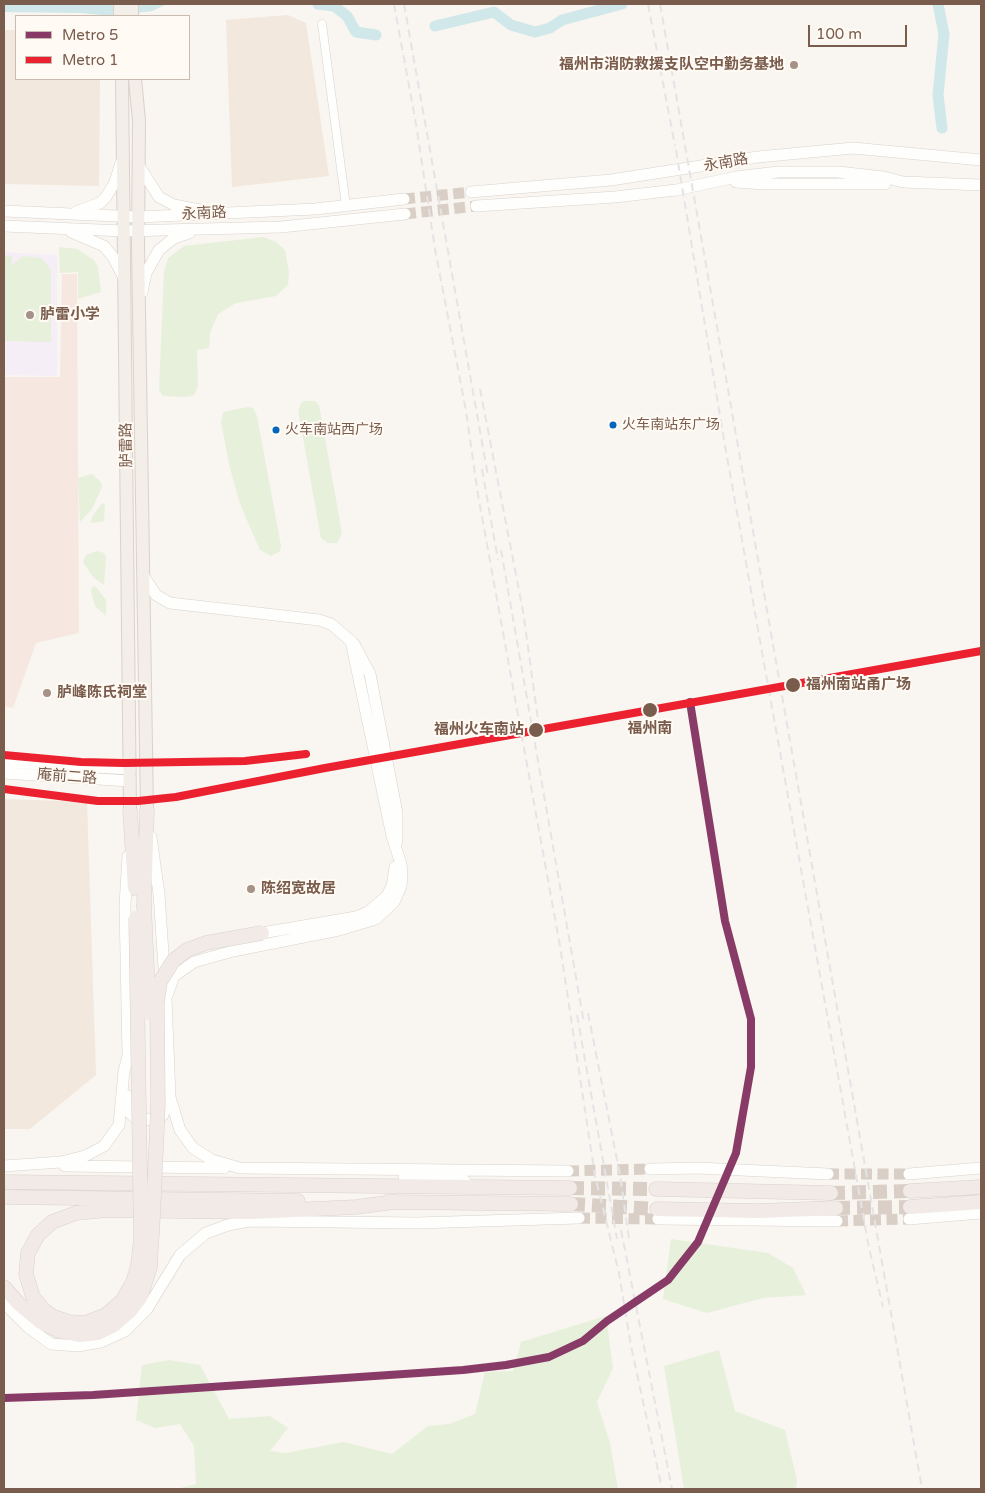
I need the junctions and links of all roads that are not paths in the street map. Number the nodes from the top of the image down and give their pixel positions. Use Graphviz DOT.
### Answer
graph roads {
  1 [pos="322,24"];
  2 [pos="122,80"];
  3 [pos="135,80"];
  4 [pos="124,154"];
  5 [pos="977,158"];
  6 [pos="139,166"];
  7 [pos="981,185"];
  8 [pos="471,192"];
  9 [pos="404,199"];
  10 [pos="346,206"];
  11 [pos="476,206"];
  12 [pos="4,211"];
  13 [pos="68,214"];
  14 [pos="216,214"];
  15 [pos="405,214"];
  16 [pos="124,217"];
  17 [pos="139,217"];
  18 [pos="4,226"];
  19 [pos="57,228"];
  20 [pos="202,229"];
  21 [pos="124,231"];
  22 [pos="138,231"];
  23 [pos="125,280"];
  24 [pos="139,306"];
  25 [pos="143,575"];
  26 [pos="4,762"];
  27 [pos="4,773"];
  28 [pos="130,775"];
  29 [pos="147,810"];
  30 [pos="130,812"];
  31 [pos="140,905"];
  32 [pos="264,939"];
  33 [pos="166,998"];
  34 [pos="128,1056"];
  35 [pos="170,1097"];
  36 [pos="4,1166"];
  37 [pos="240,1168"];
  38 [pos="981,1168"];
  39 [pos="650,1169"];
  40 [pos="328,1170"];
  41 [pos="568,1171"];
  42 [pos="828,1174"];
  43 [pos="909,1174"];
  44 [pos="4,1182"];
  45 [pos="536,1187"];
  46 [pos="981,1187"];
  47 [pos="570,1188"];
  48 [pos="656,1189"];
  49 [pos="910,1191"];
  50 [pos="832,1193"];
  51 [pos="4,1197"];
  52 [pos="394,1202"];
  53 [pos="981,1202"];
  54 [pos="571,1204"];
  55 [pos="251,1212"];
  56 [pos="910,1213"];
  57 [pos="981,1213"];
  58 [pos="658,1214"];
  59 [pos="837,1215"];
  60 [pos="579,1218"];
  61 [pos="417,1222"];
  62 [pos="152,1238"];
  63 [pos="144,1266"];
  64 [pos="4,1287"];
  65 [pos="4,1303"];
  1 -- 10 [label="street"];
  2 -- 4 [label="main road, 胪雷路"];
  3 -- 6 [label="main road, 胪雷路"];
  4 -- 13 [label="main road"];
  4 -- 16 [label="main road, 胪雷路"];
  5 -- 8 [label="main road, 永南路"];
  6 -- 14 [label="main road"];
  6 -- 17 [label="main road, 胪雷路"];
  7 -- 11 [label="main road"];
  9 -- 10 [label="main road, 永南路"];
  10 -- 14 [label="main road, 永南路"];
  12 -- 13 [label="main road, 永南路"];
  13 -- 16 [label="main road, 永南路"];
  14 -- 17 [label="main road, 永南路"];
  15 -- 20 [label="main road"];
  16 -- 17 [label="main road, 永南路"];
  16 -- 21 [label="main road, 胪雷路"];
  17 -- 22 [label="main road, 胪雷路"];
  18 -- 19 [label="main road"];
  19 -- 21 [label="main road"];
  19 -- 23 [label="main road"];
  20 -- 22 [label="main road"];
  20 -- 24 [label="main road"];
  21 -- 22 [label="main road"];
  21 -- 23 [label="main road, 胪雷路"];
  22 -- 24 [label="main road, 胪雷路"];
  23 -- 28 [label="main road, 胪雷路"];
  24 -- 25 [label="main road, 胪雷路"];
  25 -- 29 [label="main road, 胪雷路"];
  25 -- 32 [label="main road"];
  26 -- 28 [label="main road"];
  27 -- 28 [label="main road, 庵前二路"];
  28 -- 30 [label="main road, 胪雷路"];
  29 -- 31 [label="highway"];
  29 -- 33 [label="main road"];
  30 -- 31 [label="highway"];
  30 -- 34 [label="main road"];
  31 -- 62 [label="highway, bridge"];
  31 -- 63 [label="highway, bridge"];
  32 -- 33 [label="main road"];
  32 -- 62 [label="highway, bridge"];
  33 -- 35 [label="main road"];
  34 -- 35 [label="main road"];
  34 -- 36 [label="main road"];
  35 -- 37 [label="main road"];
  36 -- 37 [label="main road"];
  37 -- 40 [label="main road"];
  38 -- 43 [label="main road"];
  39 -- 42 [label="main road"];
  40 -- 41 [label="main road"];
  40 -- 45 [label="main road"];
  44 -- 45 [label="highway"];
  45 -- 47 [label="highway"];
  46 -- 49 [label="highway"];
  48 -- 50 [label="highway"];
  51 -- 52 [label="highway"];
  52 -- 54 [label="highway"];
  52 -- 55 [label="highway"];
  53 -- 56 [label="highway"];
  55 -- 61 [label="main road"];
  55 -- 63 [label="highway"];
  56 -- 57 [label="main road"];
  58 -- 59 [label="highway"];
  60 -- 61 [label="main road"];
  61 -- 65 [label="main road"];
  62 -- 63 [label="highway, bridge"];
  63 -- 64 [label="highway"];
}
